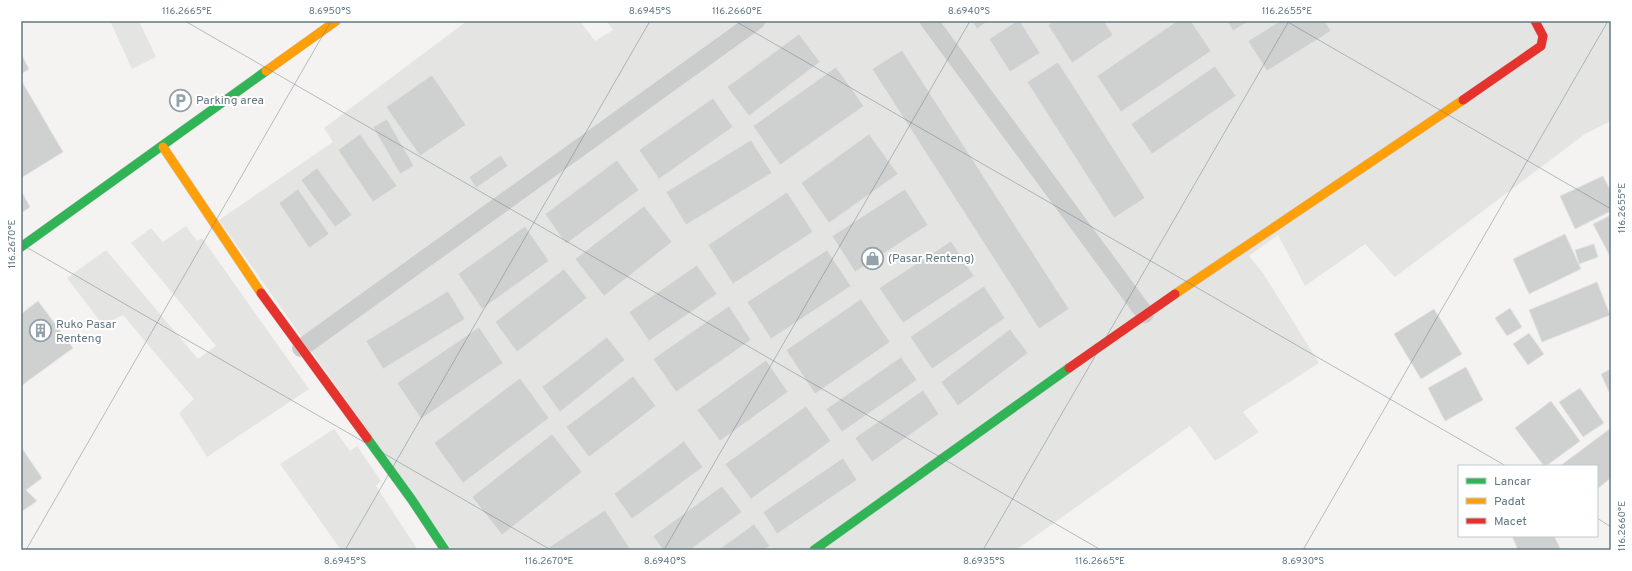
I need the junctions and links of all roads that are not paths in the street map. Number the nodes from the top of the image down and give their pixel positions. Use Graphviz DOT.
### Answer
graph roads {
  1 [pos="336,21"];
  2 [pos="756,21"];
  3 [pos="930,21"];
  4 [pos="1535,21"];
  5 [pos="163,147"];
  6 [pos="21,247"];
  7 [pos="1145,314"];
  8 [pos="300,348"];
  9 [pos="445,550"];
  10 [pos="814,550"];
  1 -- 5 [label="street"];
  2 -- 8 [label="lane"];
  3 -- 7 [label="lane"];
  4 -- 7 [label="street"];
  5 -- 6 [label="street"];
  5 -- 8 [label="street"];
  7 -- 10 [label="street"];
  8 -- 9 [label="street"];
}
